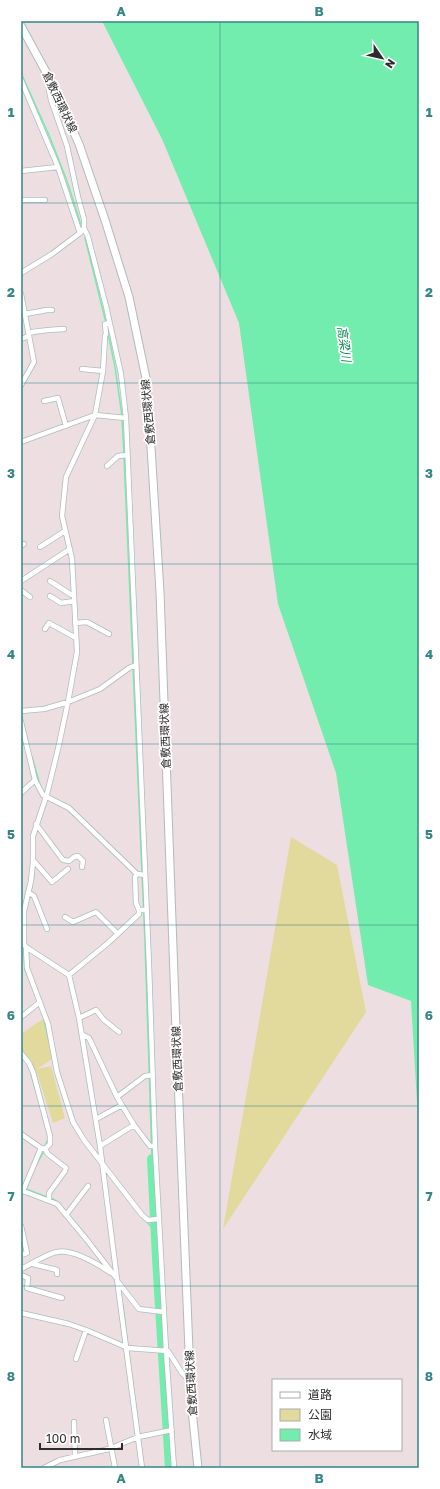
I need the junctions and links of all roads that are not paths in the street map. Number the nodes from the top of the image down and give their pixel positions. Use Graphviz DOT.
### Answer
graph roads {
  1 [pos="21,26"];
  2 [pos="21,80"];
  3 [pos="52,83"];
  4 [pos="58,167"];
  5 [pos="21,171"];
  6 [pos="21,200"];
  7 [pos="45,200"];
  8 [pos="84,228"];
  9 [pos="80,233"];
  10 [pos="21,273"];
  11 [pos="21,294"];
  12 [pos="52,310"];
  13 [pos="25,314"];
  14 [pos="23,320"];
  15 [pos="108,323"];
  16 [pos="64,329"];
  17 [pos="29,334"];
  18 [pos="21,339"];
  19 [pos="82,369"];
  20 [pos="102,371"];
  21 [pos="21,385"];
  22 [pos="44,401"];
  23 [pos="95,415"];
  24 [pos="123,418"];
  25 [pos="66,426"];
  26 [pos="21,442"];
  27 [pos="125,455"];
  28 [pos="106,466"];
  29 [pos="66,531"];
  30 [pos="40,547"];
  31 [pos="70,549"];
  32 [pos="21,581"];
  33 [pos="50,581"];
  34 [pos="21,590"];
  35 [pos="73,595"];
  36 [pos="50,596"];
  37 [pos="30,597"];
  38 [pos="74,601"];
  39 [pos="75,623"];
  40 [pos="45,629"];
  41 [pos="109,634"];
  42 [pos="76,638"];
  43 [pos="133,666"];
  44 [pos="68,702"];
  45 [pos="21,711"];
  46 [pos="21,722"];
  47 [pos="35,780"];
  48 [pos="21,792"];
  49 [pos="45,796"];
  50 [pos="37,825"];
  51 [pos="34,862"];
  52 [pos="82,867"];
  53 [pos="68,869"];
  54 [pos="141,875"];
  55 [pos="30,893"];
  56 [pos="143,910"];
  57 [pos="65,917"];
  58 [pos="47,930"];
  59 [pos="118,934"];
  60 [pos="24,944"];
  61 [pos="69,975"];
  62 [pos="39,1003"];
  63 [pos="21,1016"];
  64 [pos="79,1018"];
  65 [pos="119,1032"];
  66 [pos="83,1035"];
  67 [pos="21,1053"];
  68 [pos="151,1075"];
  69 [pos="117,1097"];
  70 [pos="122,1105"];
  71 [pos="96,1119"];
  72 [pos="134,1125"];
  73 [pos="21,1134"];
  74 [pos="100,1146"];
  75 [pos="153,1146"];
  76 [pos="43,1149"];
  77 [pos="101,1162"];
  78 [pos="88,1186"];
  79 [pos="22,1191"];
  80 [pos="49,1198"];
  81 [pos="67,1213"];
  82 [pos="156,1219"];
  83 [pos="21,1226"];
  84 [pos="21,1255"];
  85 [pos="33,1264"];
  86 [pos="21,1270"];
  87 [pos="57,1274"];
  88 [pos="21,1276"];
  89 [pos="116,1279"];
  90 [pos="62,1298"];
  91 [pos="161,1312"];
  92 [pos="21,1313"];
  93 [pos="86,1330"];
  94 [pos="128,1348"];
  95 [pos="163,1350"];
  96 [pos="76,1359"];
  97 [pos="191,1382"];
  98 [pos="106,1420"];
  99 [pos="74,1422"];
  100 [pos="169,1430"];
  101 [pos="140,1437"];
  102 [pos="112,1448"];
  103 [pos="75,1456"];
  104 [pos="44,1468"];
  105 [pos="115,1468"];
  106 [pos="142,1468"];
  107 [pos="174,1468"];
  108 [pos="198,1468"];
  1 -- 3 [label="main road, 倉敷西環状線"];
  2 -- 4 [label="street"];
  3 -- 8 [label="street"];
  3 -- 97 [label="main road, 倉敷西環状線"];
  4 -- 5 [label="street"];
  4 -- 9 [label="street"];
  6 -- 7 [label="street"];
  8 -- 9 [label="street"];
  8 -- 15 [label="street"];
  9 -- 10 [label="street"];
  11 -- 13 [label="street"];
  12 -- 13 [label="street"];
  13 -- 14 [label="street"];
  14 -- 17 [label="street"];
  15 -- 20 [label="street"];
  15 -- 24 [label="street"];
  16 -- 17 [label="street"];
  17 -- 18 [label="street"];
  17 -- 21 [label="street"];
  19 -- 20 [label="street"];
  20 -- 23 [label="street"];
  22 -- 25 [label="street"];
  23 -- 24 [label="street"];
  23 -- 25 [label="street"];
  23 -- 29 [label="street"];
  24 -- 27 [label="street"];
  25 -- 26 [label="street"];
  27 -- 28 [label="street"];
  27 -- 43 [label="street"];
  29 -- 30 [label="street"];
  29 -- 31 [label="street"];
  31 -- 32 [label="street"];
  31 -- 35 [label="street"];
  33 -- 35 [label="street"];
  34 -- 37 [label="street"];
  35 -- 38 [label="street"];
  36 -- 38 [label="street"];
  38 -- 39 [label="street"];
  39 -- 41 [label="street"];
  39 -- 42 [label="street"];
  40 -- 42 [label="street"];
  42 -- 44 [label="street"];
  43 -- 44 [label="street"];
  43 -- 54 [label="street"];
  44 -- 45 [label="street"];
  44 -- 49 [label="street"];
  46 -- 47 [label="street"];
  47 -- 48 [label="street"];
  47 -- 49 [label="street"];
  49 -- 50 [label="street"];
  49 -- 54 [label="street"];
  50 -- 51 [label="street"];
  50 -- 52 [label="street"];
  51 -- 53 [label="street"];
  51 -- 55 [label="street"];
  54 -- 56 [label="street"];
  54 -- 56 [label="street"];
  55 -- 58 [label="street"];
  55 -- 60 [label="street"];
  56 -- 59 [label="street"];
  56 -- 68 [label="street"];
  57 -- 59 [label="street"];
  59 -- 61 [label="street"];
  60 -- 61 [label="street"];
  60 -- 62 [label="street"];
  61 -- 64 [label="street"];
  62 -- 63 [label="street"];
  62 -- 77 [label="street"];
  64 -- 65 [label="street"];
  64 -- 66 [label="street"];
  66 -- 69 [label="street"];
  66 -- 71 [label="street"];
  67 -- 76 [label="street"];
  68 -- 69 [label="street"];
  68 -- 75 [label="street"];
  69 -- 70 [label="street"];
  70 -- 71 [label="street"];
  70 -- 72 [label="street"];
  71 -- 74 [label="street"];
  72 -- 74 [label="street"];
  72 -- 75 [label="street"];
  73 -- 76 [label="street"];
  74 -- 77 [label="street"];
  75 -- 82 [label="street"];
  76 -- 79 [label="street"];
  76 -- 80 [label="street"];
  77 -- 82 [label="street"];
  77 -- 89 [label="street"];
  78 -- 81 [label="street"];
  79 -- 80 [label="street"];
  80 -- 81 [label="street"];
  81 -- 89 [label="street"];
  82 -- 91 [label="street"];
  83 -- 84 [label="street"];
  85 -- 86 [label="street"];
  85 -- 87 [label="street"];
  85 -- 89 [label="street"];
  88 -- 90 [label="street"];
  89 -- 91 [label="street"];
  89 -- 94 [label="street"];
  91 -- 95 [label="street"];
  92 -- 93 [label="street"];
  93 -- 94 [label="street"];
  93 -- 96 [label="street"];
  94 -- 95 [label="street"];
  94 -- 101 [label="street"];
  95 -- 97 [label="street"];
  95 -- 100 [label="street"];
  97 -- 108 [label="main road, 倉敷西環状線"];
  98 -- 102 [label="street"];
  99 -- 103 [label="street"];
  100 -- 101 [label="street"];
  100 -- 107 [label="street"];
  101 -- 102 [label="street"];
  101 -- 106 [label="street"];
  102 -- 103 [label="street"];
  102 -- 105 [label="street"];
  103 -- 104 [label="street"];
}
